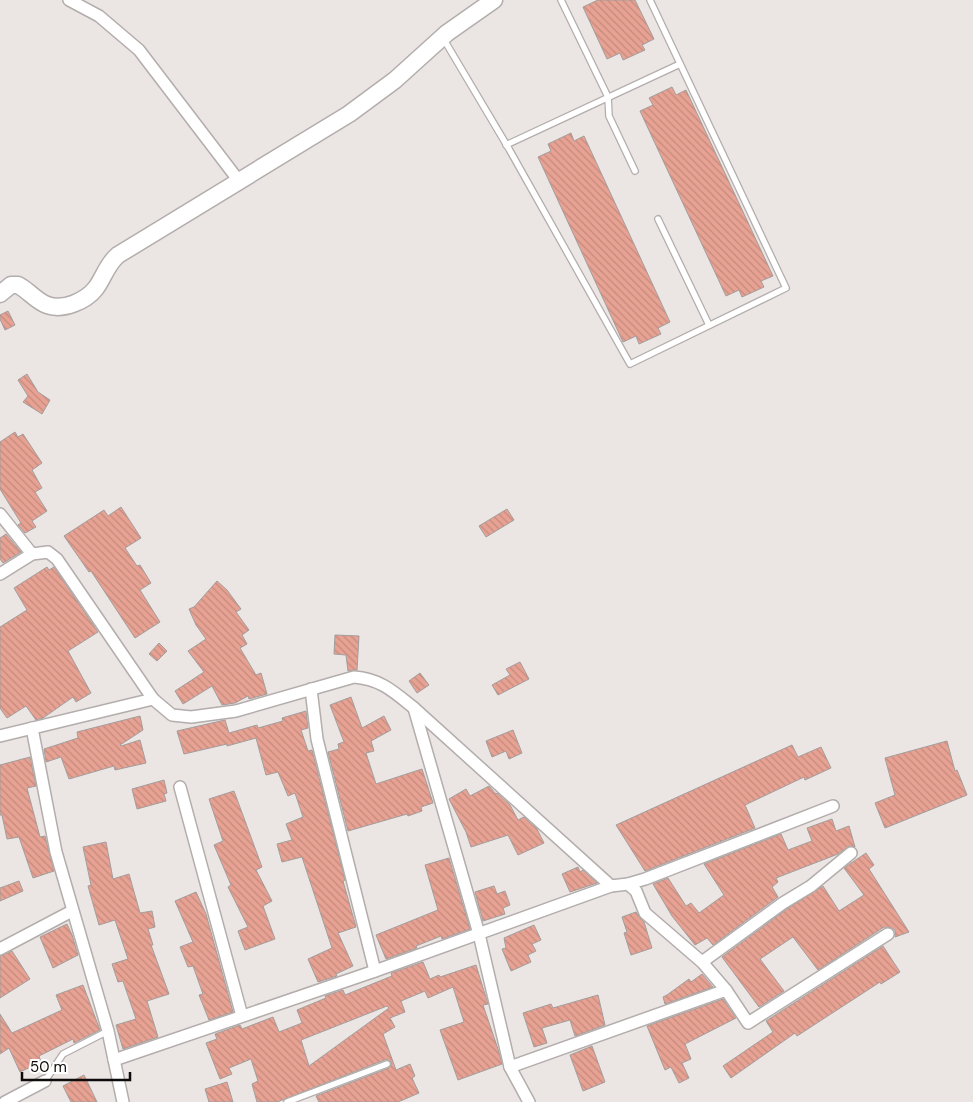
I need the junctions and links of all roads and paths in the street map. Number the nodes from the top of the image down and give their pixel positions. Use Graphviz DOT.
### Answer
graph roads {
  1 [pos="69,0"];
  2 [pos="494,0"];
  3 [pos="561,0"];
  4 [pos="650,0"];
  5 [pos="442,36"];
  6 [pos="680,64"];
  7 [pos="608,98"];
  8 [pos="506,145"];
  9 [pos="635,171"];
  10 [pos="239,182"];
  11 [pos="658,219"];
  12 [pos="0,294"];
  13 [pos="709,325"];
  14 [pos="0,514"];
  15 [pos="32,554"];
  16 [pos="0,574"];
  17 [pos="311,689"];
  18 [pos="153,699"];
  19 [pos="414,708"];
  20 [pos="32,728"];
  21 [pos="0,736"];
  22 [pos="180,787"];
  23 [pos="833,806"];
  24 [pos="851,854"];
  25 [pos="628,884"];
  26 [pos="611,886"];
  27 [pos="72,911"];
  28 [pos="479,934"];
  29 [pos="888,934"];
  30 [pos="0,948"];
  31 [pos="702,962"];
  32 [pos="375,971"];
  33 [pos="726,990"];
  34 [pos="242,1016"];
  35 [pos="108,1032"];
  36 [pos="114,1060"];
  37 [pos="387,1064"];
  38 [pos="510,1067"];
  39 [pos="45,1081"];
  40 [pos="5,1102"];
  41 [pos="123,1102"];
  42 [pos="287,1102"];
  43 [pos="530,1102"];
  1 -- 10 [label="street"];
  2 -- 5 [label="street"];
  3 -- 7 [label="lane"];
  4 -- 6 [label="lane"];
  5 -- 8 [label="lane"];
  5 -- 10 [label="street"];
  6 -- 7 [label="lane"];
  6 -- 13 [label="lane"];
  7 -- 8 [label="lane"];
  7 -- 9 [label="lane"];
  8 -- 13 [label="lane"];
  10 -- 12 [label="street"];
  11 -- 13 [label="lane"];
  14 -- 15 [label="street"];
  15 -- 16 [label="street"];
  15 -- 18 [label="street"];
  17 -- 18 [label="street"];
  17 -- 19 [label="street"];
  17 -- 32 [label="street"];
  18 -- 20 [label="street"];
  19 -- 26 [label="street"];
  19 -- 28 [label="street"];
  20 -- 21 [label="street"];
  20 -- 27 [label="street"];
  22 -- 34 [label="street"];
  23 -- 25 [label="street"];
  24 -- 31 [label="street"];
  25 -- 26 [label="street"];
  25 -- 31 [label="street"];
  26 -- 28 [label="street"];
  27 -- 30 [label="street"];
  27 -- 35 [label="street"];
  28 -- 32 [label="street"];
  28 -- 38 [label="street"];
  29 -- 33 [label="street"];
  31 -- 33 [label="street"];
  32 -- 34 [label="street"];
  33 -- 38 [label="street"];
  34 -- 36 [label="street"];
  35 -- 36 [label="street"];
  35 -- 39 [label="lane"];
  36 -- 41 [label="street"];
  37 -- 42 [label="lane"];
  38 -- 43 [label="street"];
  39 -- 40 [label="street"];
}
